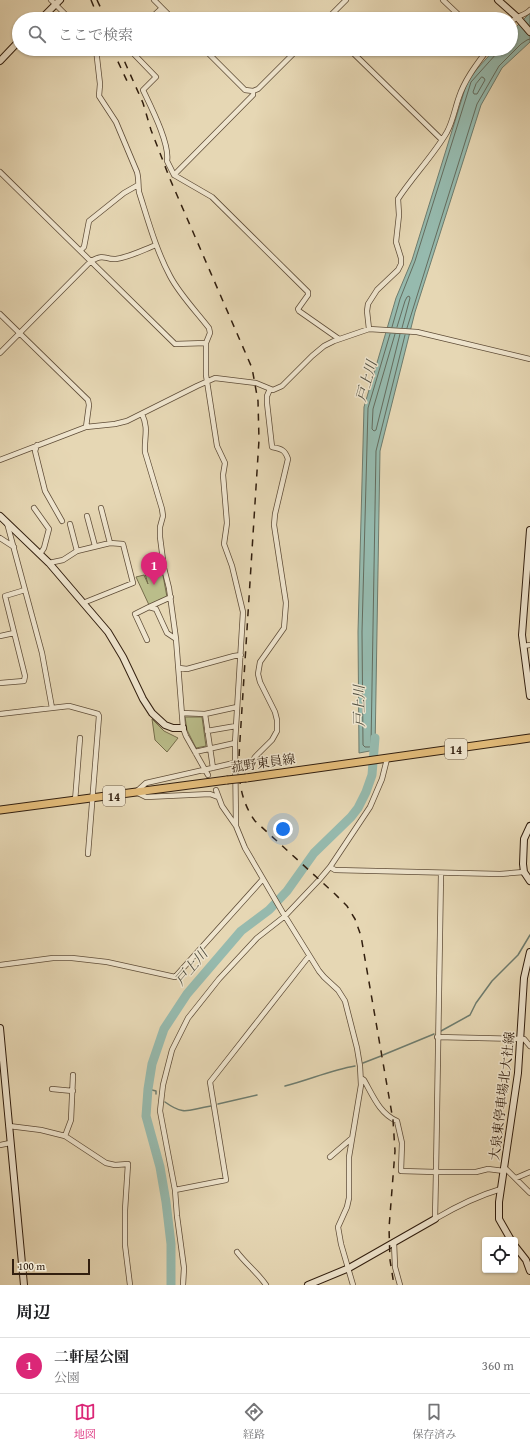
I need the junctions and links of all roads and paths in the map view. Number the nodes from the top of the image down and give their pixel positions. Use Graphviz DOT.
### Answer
graph roads {
  1 [pos="154,0"];
  2 [pos="346,0"];
  3 [pos="443,0"];
  4 [pos="498,0"];
  5 [pos="56,1"];
  6 [pos="162,8"];
  7 [pos="530,10"];
  8 [pos="47,12"];
  9 [pos="65,12"];
  10 [pos="158,12"];
  11 [pos="166,12"];
  12 [pos="334,12"];
  13 [pos="456,12"];
  14 [pos="511,12"];
  15 [pos="519,19"];
  16 [pos="530,32"];
  17 [pos="12,48"];
  18 [pos="97,56"];
  19 [pos="136,56"];
  20 [pos="211,56"];
  21 [pos="291,56"];
  22 [pos="356,56"];
  23 [pos="483,56"];
  24 [pos="0,61"];
  25 [pos="253,91"];
  26 [pos="442,139"];
  27 [pos="0,172"];
  28 [pos="174,175"];
  29 [pos="138,185"];
  30 [pos="156,245"];
  31 [pos="81,250"];
  32 [pos="91,261"];
  33 [pos="0,314"];
  34 [pos="369,329"];
  35 [pos="20,334"];
  36 [pos="339,339"];
  37 [pos="206,343"];
  38 [pos="0,353"];
  39 [pos="530,359"];
  40 [pos="207,381"];
  41 [pos="270,389"];
  42 [pos="142,414"];
  43 [pos="86,427"];
  44 [pos="37,446"];
  45 [pos="1,458"];
  46 [pos="34,508"];
  47 [pos="101,508"];
  48 [pos="0,516"];
  49 [pos="87,516"];
  50 [pos="62,521"];
  51 [pos="7,522"];
  52 [pos="70,524"];
  53 [pos="530,530"];
  54 [pos="0,538"];
  55 [pos="110,543"];
  56 [pos="95,546"];
  57 [pos="14,547"];
  58 [pos="77,551"];
  59 [pos="40,554"];
  60 [pos="48,563"];
  61 [pos="25,590"];
  62 [pos="170,597"];
  63 [pos="83,603"];
  64 [pos="149,607"];
  65 [pos="14,633"];
  66 [pos="0,636"];
  67 [pos="176,639"];
  68 [pos="147,640"];
  69 [pos="527,645"];
  70 [pos="241,655"];
  71 [pos="179,668"];
  72 [pos="0,683"];
  73 [pos="530,696"];
  74 [pos="52,708"];
  75 [pos="238,708"];
  76 [pos="182,713"];
  77 [pos="0,714"];
  78 [pos="205,714"];
  79 [pos="236,726"];
  80 [pos="183,728"];
  81 [pos="207,731"];
  82 [pos="80,738"];
  83 [pos="530,738"];
  84 [pos="234,743"];
  85 [pos="210,748"];
  86 [pos="195,752"];
  87 [pos="384,759"];
  88 [pos="234,763"];
  89 [pos="213,768"];
  90 [pos="243,769"];
  91 [pos="205,770"];
  92 [pos="208,775"];
  93 [pos="216,790"];
  94 [pos="136,792"];
  95 [pos="218,797"];
  96 [pos="93,799"];
  97 [pos="75,801"];
  98 [pos="0,810"];
  99 [pos="236,826"];
  100 [pos="530,826"];
  101 [pos="88,854"];
  102 [pos="330,867"];
  103 [pos="524,872"];
  104 [pos="441,873"];
  105 [pos="264,880"];
  106 [pos="530,881"];
  107 [pos="284,914"];
  108 [pos="530,952"];
  109 [pos="309,956"];
  110 [pos="0,965"];
  111 [pos="0,1028"];
  112 [pos="437,1037"];
  113 [pos="520,1039"];
  114 [pos="530,1046"];
  115 [pos="73,1075"];
  116 [pos="361,1078"];
  117 [pos="52,1089"];
  118 [pos="72,1091"];
  119 [pos="9,1126"];
  120 [pos="65,1136"];
  121 [pos="352,1138"];
  122 [pos="10,1143"];
  123 [pos="0,1145"];
  124 [pos="330,1157"];
  125 [pos="504,1169"];
  126 [pos="436,1172"];
  127 [pos="530,1172"];
  128 [pos="516,1178"];
  129 [pos="501,1189"];
  130 [pos="175,1190"];
  131 [pos="530,1193"];
  132 [pos="436,1218"];
  133 [pos="509,1237"];
  134 [pos="394,1242"];
  135 [pos="518,1250"];
  136 [pos="237,1252"];
  137 [pos="349,1268"];
  138 [pos="530,1271"];
  139 [pos="24,1285"];
  140 [pos="130,1285"];
  141 [pos="183,1285"];
  142 [pos="266,1285"];
  143 [pos="308,1285"];
  144 [pos="353,1285"];
  145 [pos="400,1285"];
  1 -- 6 [label="street"];
  2 -- 12 [label="street"];
  3 -- 13 [label="street"];
  4 -- 14 [label="street"];
  5 -- 8 [label="street"];
  5 -- 9 [label="street"];
  6 -- 10 [label="street"];
  6 -- 11 [label="street"];
  7 -- 15 [label="street"];
  15 -- 16 [label="street"];
  17 -- 24 [label="street"];
  18 -- 29 [label="street"];
  19 -- 28 [label="street"];
  20 -- 25 [label="street"];
  21 -- 25 [label="street"];
  22 -- 26 [label="street"];
  23 -- 26 [label="street"];
  25 -- 28 [label="street"];
  26 -- 34 [label="street"];
  27 -- 31 [label="street"];
  28 -- 36 [label="street"];
  29 -- 30 [label="street"];
  29 -- 31 [label="street"];
  30 -- 32 [label="street"];
  30 -- 37 [label="street"];
  31 -- 32 [label="street"];
  32 -- 35 [label="street"];
  32 -- 37 [label="street"];
  33 -- 35 [label="street"];
  34 -- 36 [label="street"];
  34 -- 39 [label="street"];
  35 -- 38 [label="street"];
  35 -- 43 [label="street"];
  36 -- 41 [label="street"];
  37 -- 40 [label="street"];
  40 -- 41 [label="street"];
  40 -- 42 [label="street"];
  40 -- 70 [label="street"];
  41 -- 90 [label="street"];
  42 -- 43 [label="street"];
  42 -- 62 [label="street"];
  43 -- 44 [label="street"];
  44 -- 45 [label="street"];
  44 -- 50 [label="street"];
  46 -- 59 [label="street"];
  47 -- 55 [label="street"];
  48 -- 51 [label="street"];
  49 -- 56 [label="street"];
  51 -- 57 [label="street"];
  51 -- 59 [label="street"];
  52 -- 58 [label="street"];
  53 -- 69 [label="street"];
  54 -- 57 [label="street"];
  55 -- 56 [label="street"];
  55 -- 63 [label="street"];
  56 -- 58 [label="street"];
  57 -- 61 [label="street"];
  58 -- 60 [label="street"];
  59 -- 60 [label="street"];
  60 -- 63 [label="street"];
  61 -- 65 [label="street"];
  61 -- 74 [label="street"];
  62 -- 64 [label="street"];
  62 -- 67 [label="street"];
  63 -- 80 [label="street"];
  64 -- 67 [label="street"];
  64 -- 68 [label="street"];
  65 -- 66 [label="street"];
  65 -- 72 [label="street"];
  67 -- 71 [label="street"];
  69 -- 73 [label="street"];
  70 -- 71 [label="street"];
  70 -- 75 [label="street"];
  71 -- 76 [label="street"];
  74 -- 77 [label="street"];
  74 -- 96 [label="street"];
  75 -- 78 [label="street"];
  75 -- 79 [label="street"];
  76 -- 78 [label="street"];
  76 -- 80 [label="street"];
  78 -- 81 [label="street"];
  79 -- 81 [label="street"];
  79 -- 84 [label="street"];
  80 -- 86 [label="street"];
  81 -- 85 [label="street"];
  82 -- 97 [label="street"];
  83 -- 87 [label="main road, 菰野東員線 / 14"];
  84 -- 85 [label="street"];
  84 -- 88 [label="street"];
  85 -- 86 [label="street"];
  85 -- 89 [label="street"];
  86 -- 91 [label="street"];
  87 -- 94 [label="main road, 菰野東員線 / 14, bridge"];
  87 -- 102 [label="street"];
  88 -- 89 [label="street"];
  88 -- 99 [label="street"];
  89 -- 91 [label="street"];
  91 -- 92 [label="street"];
  91 -- 94 [label="street"];
  93 -- 95 [label="street"];
  94 -- 95 [label="street"];
  94 -- 96 [label="main road, 菰野東員線 / 14"];
  95 -- 99 [label="street"];
  96 -- 97 [label="main road, 菰野東員線 / 14"];
  96 -- 101 [label="street"];
  97 -- 98 [label="main road, 菰野東員線 / 14"];
  99 -- 105 [label="street"];
  100 -- 103 [label="street"];
  102 -- 104 [label="street"];
  102 -- 107 [label="street"];
  103 -- 104 [label="street"];
  103 -- 106 [label="street"];
  104 -- 112 [label="street"];
  105 -- 107 [label="street"];
  105 -- 110 [label="street"];
  107 -- 109 [label="street"];
  107 -- 130 [label="street"];
  108 -- 113 [label="street, 大泉東停車場北大社線"];
  109 -- 116 [label="street"];
  109 -- 130 [label="street"];
  111 -- 119 [label="street"];
  112 -- 113 [label="street"];
  112 -- 126 [label="street"];
  113 -- 114 [label="street"];
  113 -- 125 [label="street, 大泉東停車場北大社線"];
  115 -- 118 [label="street"];
  116 -- 121 [label="street"];
  116 -- 126 [label="street"];
  117 -- 118 [label="street"];
  118 -- 120 [label="street"];
  119 -- 120 [label="street"];
  119 -- 122 [label="street"];
  120 -- 140 [label="street"];
  121 -- 124 [label="street"];
  121 -- 137 [label="street"];
  122 -- 123 [label="street"];
  122 -- 139 [label="street"];
  125 -- 126 [label="street"];
  125 -- 128 [label="street"];
  125 -- 129 [label="street, 大泉東停車場北大社線"];
  126 -- 132 [label="street"];
  127 -- 128 [label="street"];
  128 -- 131 [label="street"];
  129 -- 132 [label="street"];
  129 -- 133 [label="street, 大泉東停車場北大社線"];
  130 -- 141 [label="street"];
  132 -- 134 [label="street"];
  134 -- 137 [label="street"];
  134 -- 145 [label="street"];
  135 -- 138 [label="street"];
  136 -- 142 [label="street"];
  137 -- 143 [label="street"];
  137 -- 144 [label="street"];
}
